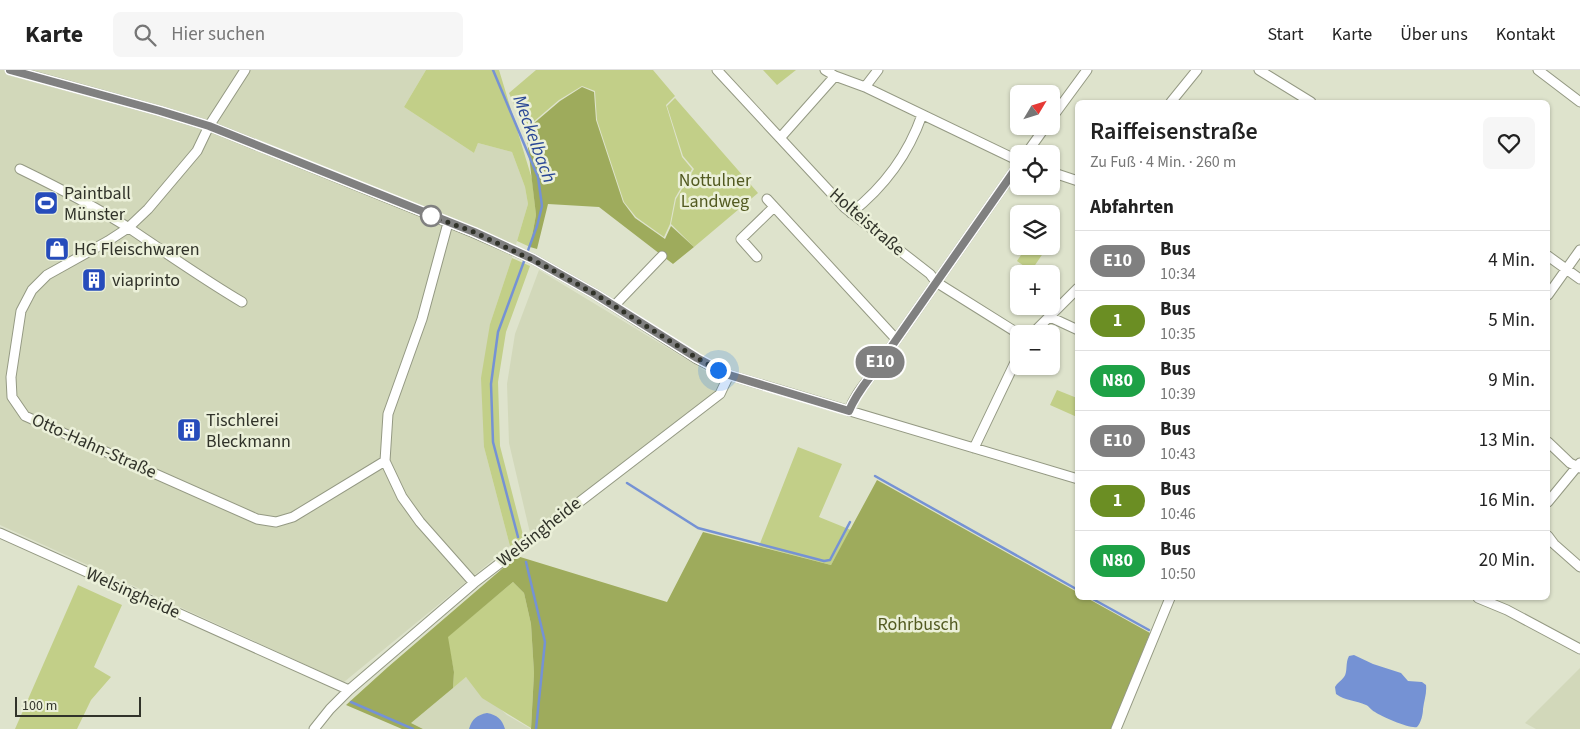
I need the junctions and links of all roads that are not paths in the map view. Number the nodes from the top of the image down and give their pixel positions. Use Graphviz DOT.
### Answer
graph roads {
  1 [pos="10,70"];
  2 [pos="245,70"];
  3 [pos="717,70"];
  4 [pos="826,70"];
  5 [pos="878,70"];
  6 [pos="1087,70"];
  7 [pos="1197,70"];
  8 [pos="1259,70"];
  9 [pos="1538,70"];
  10 [pos="835,76"];
  11 [pos="865,87"];
  12 [pos="1173,100"];
  13 [pos="1309,100"];
  14 [pos="1580,102"];
  15 [pos="1060,107"];
  16 [pos="922,115"];
  17 [pos="209,126"];
  18 [pos="780,138"];
  19 [pos="1010,158"];
  20 [pos="20,169"];
  21 [pos="1010,175"];
  22 [pos="1060,175"];
  23 [pos="1075,180"];
  24 [pos="767,199"];
  25 [pos="774,207"];
  26 [pos="851,213"];
  27 [pos="448,223"];
  28 [pos="128,228"];
  29 [pos="1580,250"];
  30 [pos="662,256"];
  31 [pos="757,257"];
  32 [pos="1550,257"];
  33 [pos="1567,269"];
  34 [pos="1580,279"];
  35 [pos="936,282"];
  36 [pos="1075,291"];
  37 [pos="1550,292"];
  38 [pos="242,302"];
  39 [pos="614,306"];
  40 [pos="1050,317"];
  41 [pos="1042,325"];
  42 [pos="1010,328"];
  43 [pos="1075,329"];
  44 [pos="896,339"];
  45 [pos="1010,373"];
  46 [pos="729,375"];
  47 [pos="849,411"];
  48 [pos="1550,444"];
  49 [pos="974,448"];
  50 [pos="385,461"];
  51 [pos="1579,466"];
  52 [pos="1075,478"];
  53 [pos="1550,500"];
  54 [pos="0,533"];
  55 [pos="1550,539"];
  56 [pos="1580,568"];
  57 [pos="474,583"];
  58 [pos="1169,600"];
  59 [pos="1483,600"];
  60 [pos="1580,648"];
  61 [pos="349,690"];
  62 [pos="314,729"];
  63 [pos="1116,729"];
  1 -- 17 [label="street"];
  2 -- 17 [label="street, Otto-Hahn-Straße"];
  3 -- 18 [label="street, Holteistraße"];
  4 -- 10 [label="street"];
  5 -- 11 [label="street"];
  6 -- 15 [label="street"];
  7 -- 12 [label="street"];
  8 -- 13 [label="street"];
  9 -- 14 [label="street"];
  10 -- 11 [label="street"];
  10 -- 18 [label="street"];
  11 -- 16 [label="street"];
  16 -- 19 [label="street"];
  16 -- 26 [label="street"];
  17 -- 27 [label="street"];
  17 -- 28 [label="street, Otto-Hahn-Straße"];
  18 -- 26 [label="street, Holteistraße"];
  20 -- 28 [label="street"];
  21 -- 35 [label="street"];
  22 -- 23 [label="street"];
  24 -- 25 [label="street"];
  25 -- 31 [label="street"];
  25 -- 44 [label="street"];
  26 -- 35 [label="street, Holteistraße"];
  27 -- 39 [label="street"];
  27 -- 50 [label="street"];
  28 -- 38 [label="street"];
  28 -- 50 [label="street, Otto-Hahn-Straße"];
  29 -- 33 [label="street"];
  30 -- 39 [label="street"];
  32 -- 33 [label="street"];
  33 -- 34 [label="street"];
  33 -- 37 [label="street"];
  35 -- 42 [label="street, Holteistraße"];
  35 -- 44 [label="street"];
  36 -- 40 [label="street"];
  39 -- 46 [label="street"];
  40 -- 41 [label="street"];
  40 -- 43 [label="street"];
  44 -- 47 [label="street"];
  45 -- 49 [label="street"];
  46 -- 47 [label="street"];
  46 -- 57 [label="street, Welsingheide"];
  47 -- 49 [label="street"];
  48 -- 51 [label="street"];
  49 -- 52 [label="street"];
  50 -- 57 [label="street"];
  51 -- 53 [label="street"];
  54 -- 61 [label="street, Welsingheide"];
  55 -- 56 [label="street"];
  57 -- 61 [label="street, Welsingheide"];
  58 -- 63 [label="street"];
  59 -- 60 [label="street"];
  61 -- 62 [label="street, Welsingheide"];
}
